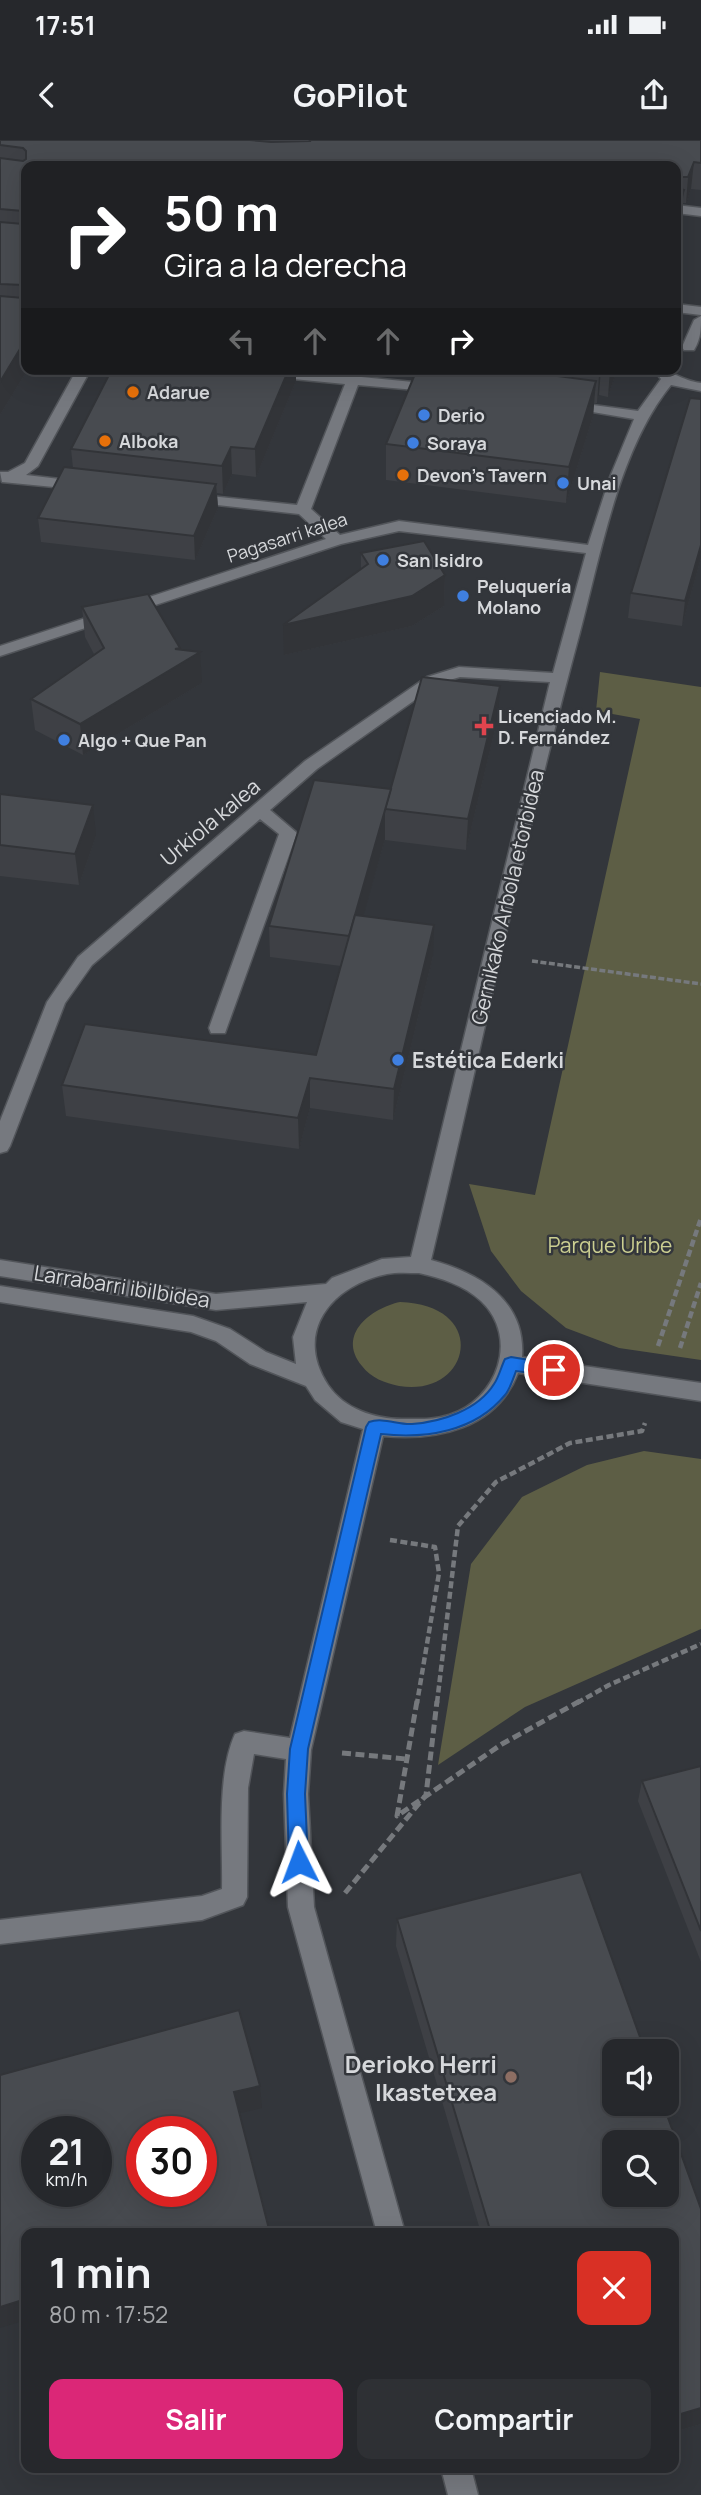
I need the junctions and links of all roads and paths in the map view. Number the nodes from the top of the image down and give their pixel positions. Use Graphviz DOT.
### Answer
graph roads {
  1 [pos="681,210"];
  2 [pos="701,212"];
  3 [pos="681,309"];
  4 [pos="701,311"];
  5 [pos="701,320"];
  6 [pos="689,348"];
  7 [pos="81,375"];
  8 [pos="309,375"];
  9 [pos="663,375"];
  10 [pos="667,375"];
  11 [pos="394,376"];
  12 [pos="353,380"];
  13 [pos="701,387"];
  14 [pos="460,390"];
  15 [pos="553,402"];
  16 [pos="642,416"];
  17 [pos="3,478"];
  18 [pos="103,488"];
  19 [pos="170,495"];
  20 [pos="303,510"];
  21 [pos="337,540"];
  22 [pos="595,550"];
  23 [pos="0,651"];
  24 [pos="559,678"];
  25 [pos="260,810"];
  26 [pos="494,956"];
  27 [pos="701,985"];
  28 [pos="218,1028"];
  29 [pos="0,1146"];
  30 [pos="701,1217"];
  31 [pos="419,1265"];
  32 [pos="0,1268"];
  33 [pos="701,1283"];
  34 [pos="328,1292"];
  35 [pos="0,1294"];
  36 [pos="511,1364"];
  37 [pos="309,1378"];
  38 [pos="653,1385"];
  39 [pos="701,1392"];
  40 [pos="374,1427"];
  41 [pos="351,1534"];
  42 [pos="701,1644"];
  43 [pos="299,1749"];
  44 [pos="406,1759"];
  45 [pos="426,1795"];
  46 [pos="344,1895"];
  47 [pos="0,1932"];
  48 [pos="390,2228"];
  49 [pos="457,2473"];
  50 [pos="463,2495"];
  1 -- 2 [label="street"];
  3 -- 4 [label="street"];
  5 -- 6 [label="street"];
  7 -- 17 [label="street"];
  8 -- 12 [label="street"];
  9 -- 16 [label="street, Gernikako Arbola etorbidea"];
  10 -- 13 [label="street, Gernikako Arbola etorbidea"];
  11 -- 12 [label="street"];
  11 -- 14 [label="street"];
  12 -- 20 [label="street"];
  15 -- 16 [label="street"];
  16 -- 22 [label="street, Gernikako Arbola etorbidea"];
  17 -- 18 [label="street"];
  19 -- 20 [label="street"];
  20 -- 21 [label="street"];
  21 -- 22 [label="street, Pagasarri kalea"];
  21 -- 23 [label="street, Pagasarri kalea"];
  22 -- 24 [label="street, Gernikako Arbola etorbidea"];
  24 -- 25 [label="street, Urkiola kalea"];
  24 -- 26 [label="street, Gernikako Arbola etorbidea"];
  25 -- 28 [label="street"];
  25 -- 29 [label="street, Urkiola kalea"];
  26 -- 27 [label="path"];
  26 -- 31 [label="street, Gernikako Arbola etorbidea"];
  30 -- 38 [label="path"];
  31 -- 34 [label="street"];
  31 -- 36 [label="street"];
  32 -- 34 [label="street, Larrabarri ibilbidea"];
  33 -- 38 [label="path"];
  34 -- 37 [label="street"];
  35 -- 37 [label="street, Larrabarri ibilbidea"];
  36 -- 38 [label="street"];
  36 -- 40 [label="street"];
  37 -- 40 [label="street"];
  38 -- 39 [label="street"];
  38 -- 45 [label="path"];
  40 -- 41 [label="street"];
  41 -- 43 [label="street"];
  41 -- 44 [label="path"];
  42 -- 45 [label="path"];
  43 -- 44 [label="path"];
  43 -- 47 [label="street"];
  43 -- 48 [label="street"];
  44 -- 45 [label="path"];
  45 -- 46 [label="path"];
  49 -- 50 [label="street"];
}
